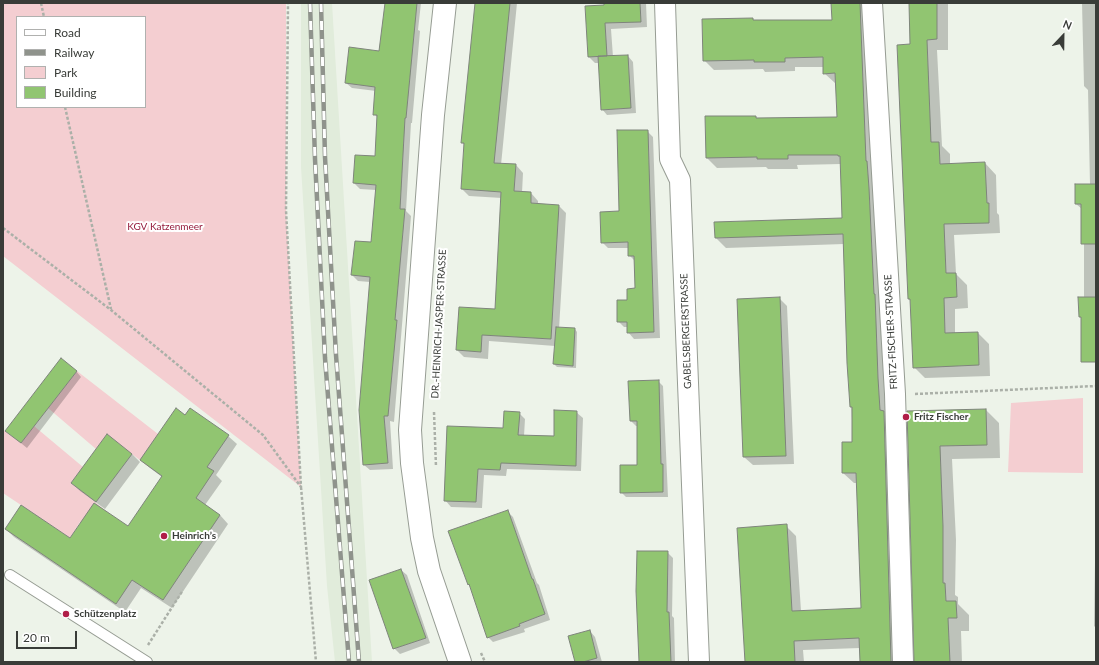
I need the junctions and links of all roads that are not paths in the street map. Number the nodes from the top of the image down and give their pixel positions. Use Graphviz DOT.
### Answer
graph roads {
  1 [pos="445,3"];
  2 [pos="665,3"];
  3 [pos="872,3"];
  4 [pos="10,575"];
  5 [pos="144,660"];
  6 [pos="460,662"];
  7 [pos="699,662"];
  8 [pos="903,662"];
  1 -- 6 [label="street, DR.-HEINRICH-JASPER-STRASSE"];
  2 -- 7 [label="street, GABELSBERGERSTRASSE"];
  3 -- 8 [label="street, FRITZ-FISCHER-STRASSE"];
  4 -- 5 [label="lane"];
}
